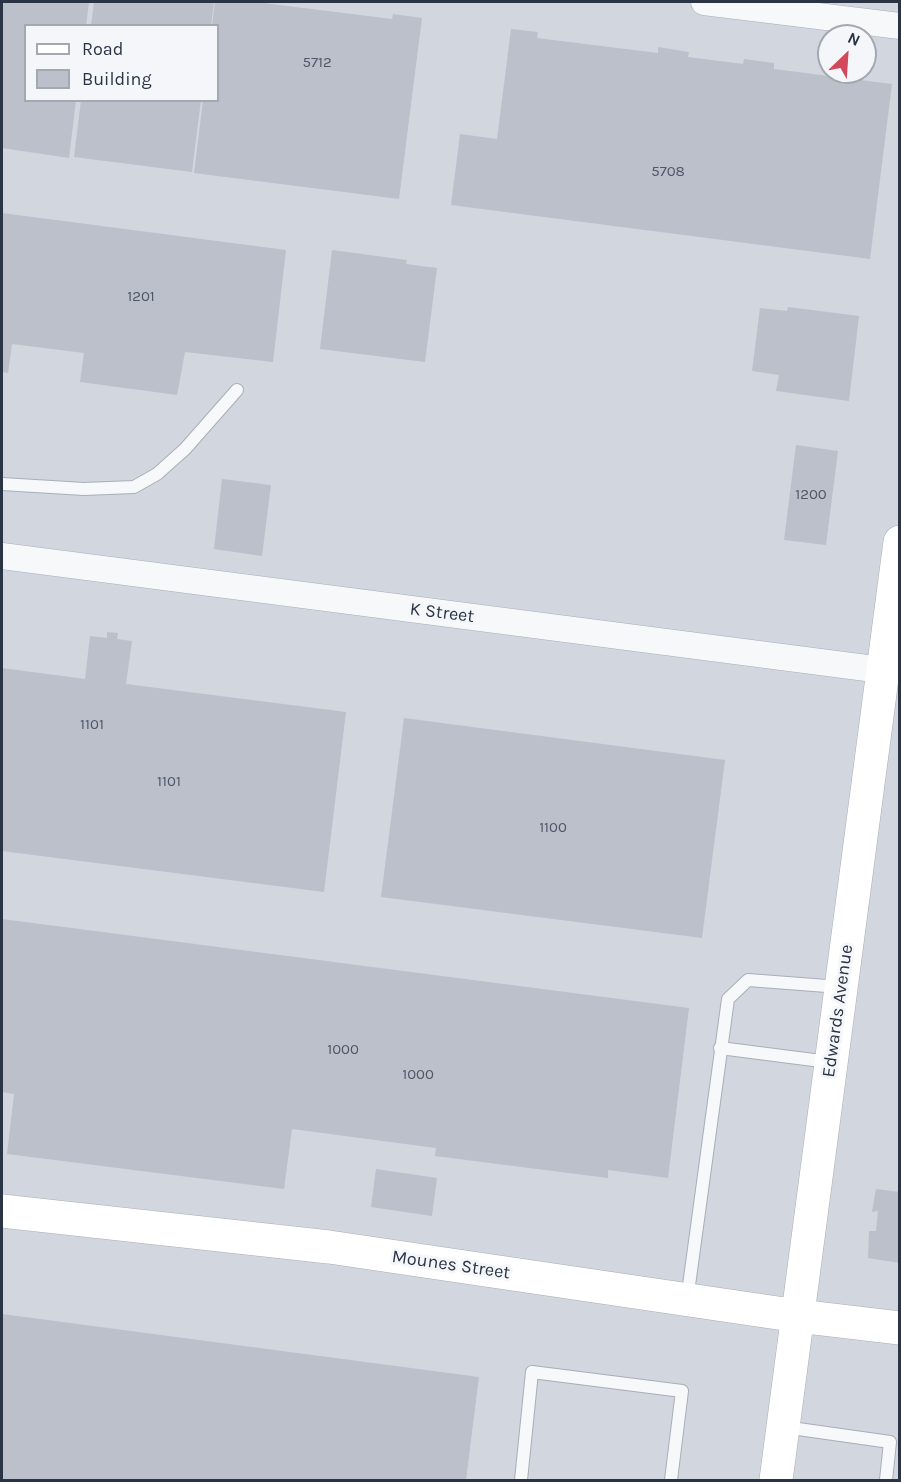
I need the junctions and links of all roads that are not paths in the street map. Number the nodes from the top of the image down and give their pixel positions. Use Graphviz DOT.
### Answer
graph roads {
  1 [pos="704,2"];
  2 [pos="841,10"];
  3 [pos="900,26"];
  4 [pos="237,390"];
  5 [pos="2,484"];
  6 [pos="900,542"];
  7 [pos="2,556"];
  8 [pos="889,660"];
  9 [pos="841,987"];
  10 [pos="720,1048"];
  11 [pos="831,1063"];
  12 [pos="2,1211"];
  13 [pos="687,1300"];
  14 [pos="798,1316"];
  15 [pos="900,1328"];
  16 [pos="783,1427"];
  17 [pos="520,1480"];
  18 [pos="671,1480"];
  19 [pos="776,1480"];
  20 [pos="885,1480"];
  1 -- 2 [label="street"];
  2 -- 3 [label="street"];
  4 -- 5 [label="lane"];
  6 -- 8 [label="street, Edwards Avenue"];
  7 -- 8 [label="street, K Street"];
  8 -- 9 [label="street, Edwards Avenue"];
  9 -- 10 [label="lane"];
  9 -- 11 [label="street, Edwards Avenue"];
  10 -- 11 [label="lane"];
  10 -- 13 [label="lane"];
  11 -- 14 [label="street, Edwards Avenue"];
  12 -- 13 [label="street, Mounes Street"];
  13 -- 14 [label="street, Mounes Street"];
  14 -- 15 [label="street, Mounes Street"];
  14 -- 16 [label="street, Edwards Avenue"];
  16 -- 19 [label="street, Edwards Avenue"];
  16 -- 20 [label="lane"];
  17 -- 18 [label="lane"];
}
